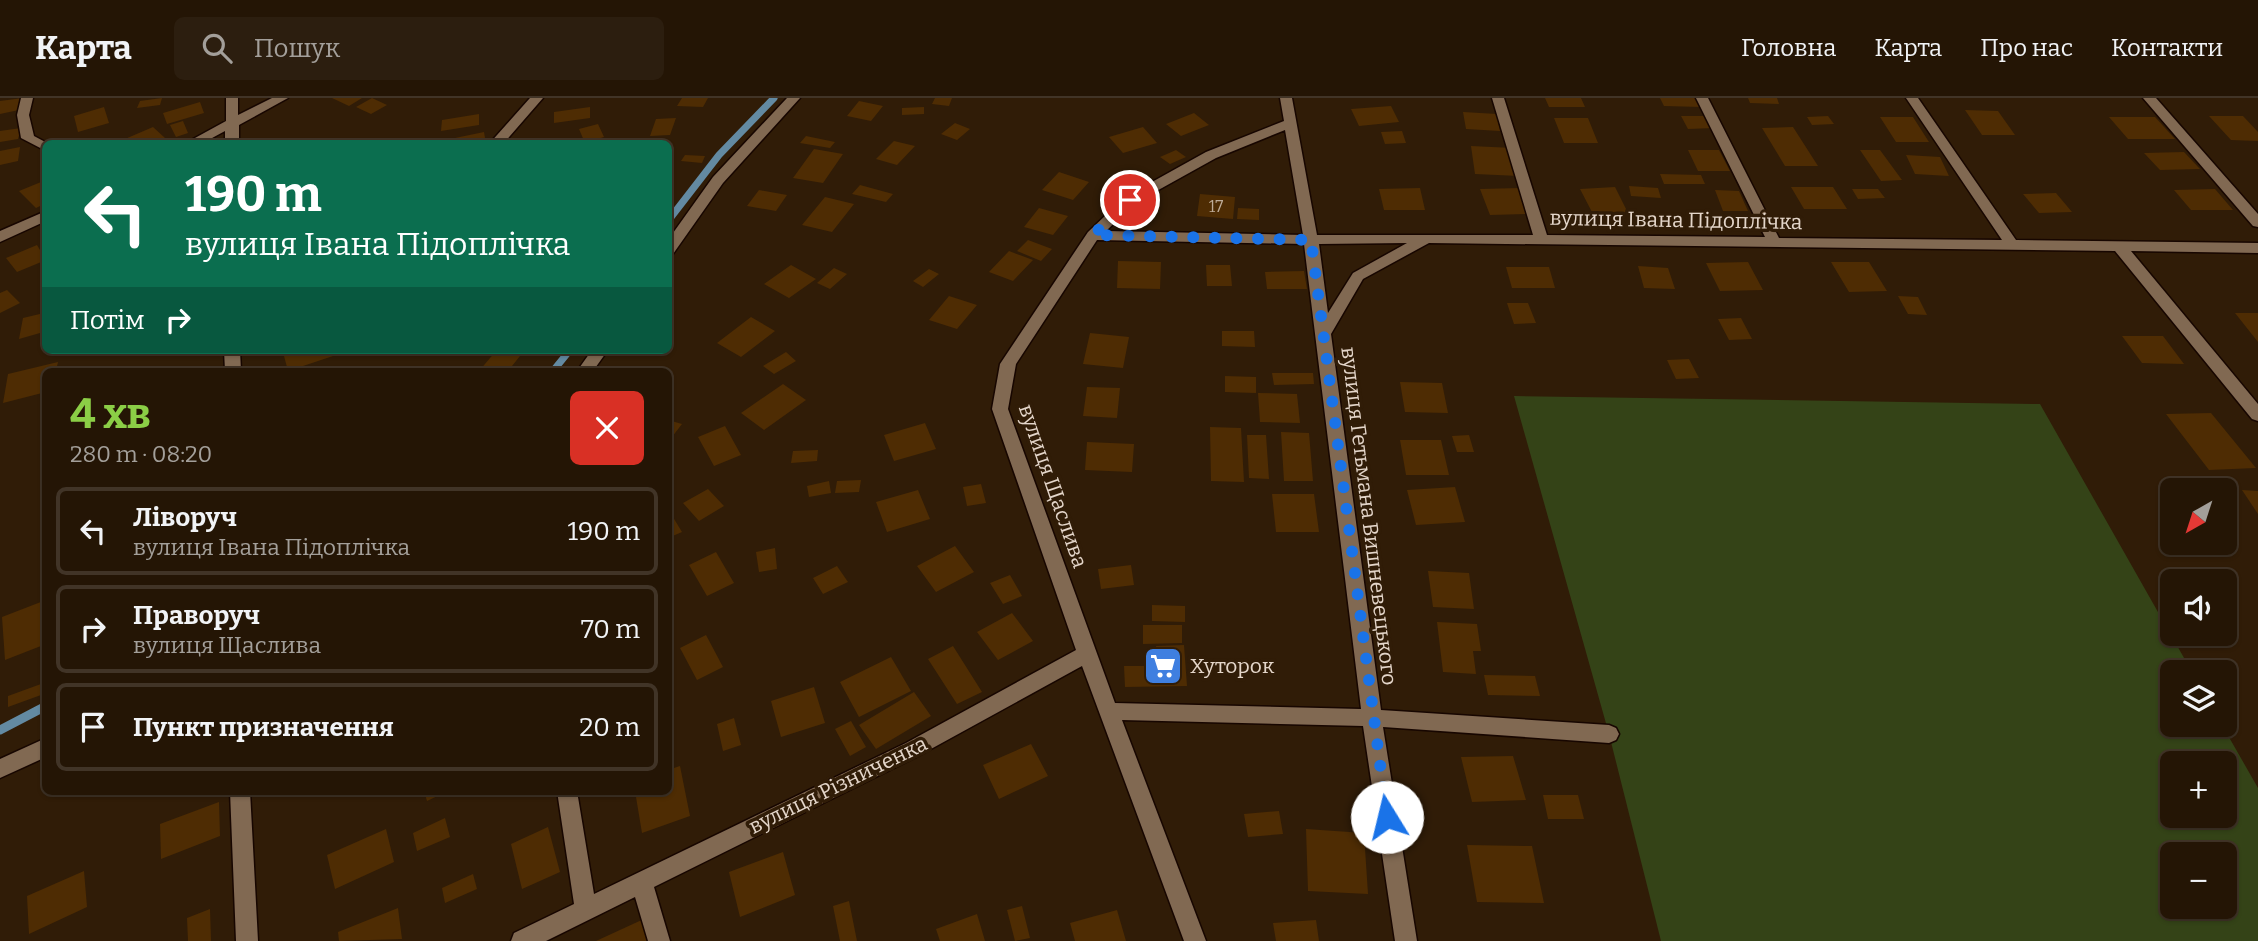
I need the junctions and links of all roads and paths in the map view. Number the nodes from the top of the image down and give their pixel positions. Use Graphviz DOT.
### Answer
graph roads {
  1 [pos="27,98"];
  2 [pos="232,98"];
  3 [pos="282,98"];
  4 [pos="537,98"];
  5 [pos="794,98"];
  6 [pos="1286,98"];
  7 [pos="1498,98"];
  8 [pos="1702,98"];
  9 [pos="1912,98"];
  10 [pos="2149,98"];
  11 [pos="232,123"];
  12 [pos="1291,123"];
  13 [pos="198,140"];
  14 [pos="232,140"];
  15 [pos="499,140"];
  16 [pos="42,145"];
  17 [pos="42,217"];
  18 [pos="2258,223"];
  19 [pos="1093,235"];
  20 [pos="0,237"];
  21 [pos="1428,238"];
  22 [pos="1541,239"];
  23 [pos="1311,240"];
  24 [pos="1774,242"];
  25 [pos="672,245"];
  26 [pos="2012,245"];
  27 [pos="2119,246"];
  28 [pos="2258,248"];
  29 [pos="1322,336"];
  30 [pos="2258,415"];
  31 [pos="1087,654"];
  32 [pos="1108,711"];
  33 [pos="1372,718"];
  34 [pos="1609,734"];
  35 [pos="42,749"];
  36 [pos="0,769"];
  37 [pos="240,795"];
  38 [pos="568,795"];
  39 [pos="641,881"];
  40 [pos="586,909"];
  41 [pos="247,941"];
  42 [pos="522,941"];
  43 [pos="659,941"];
  44 [pos="1195,941"];
  45 [pos="1406,941"];
  1 -- 16 [label="street"];
  2 -- 11 [label="street"];
  3 -- 11 [label="street"];
  4 -- 15 [label="street"];
  5 -- 25 [label="street"];
  6 -- 12 [label="street, вулиця Гетьмана Вишневецького"];
  7 -- 22 [label="street"];
  8 -- 24 [label="street"];
  9 -- 26 [label="street"];
  10 -- 18 [label="street"];
  11 -- 13 [label="street"];
  11 -- 14 [label="street"];
  12 -- 19 [label="street, вулиця Щаслива"];
  12 -- 23 [label="street, вулиця Гетьмана Вишневецького"];
  17 -- 20 [label="street"];
  19 -- 23 [label="street, вулиця Івана Підоплічка"];
  19 -- 31 [label="street, вулиця Щаслива"];
  21 -- 22 [label="street, вулиця Івана Підоплічка"];
  21 -- 23 [label="street, вулиця Івана Підоплічка"];
  21 -- 29 [label="street"];
  22 -- 24 [label="street, вулиця Івана Підоплічка"];
  23 -- 29 [label="street, вулиця Гетьмана Вишневецького"];
  24 -- 26 [label="street, вулиця Івана Підоплічка"];
  26 -- 27 [label="street, вулиця Івана Підоплічка"];
  27 -- 28 [label="street, вулиця Івана Підоплічка"];
  27 -- 30 [label="street"];
  29 -- 33 [label="street, вулиця Гетьмана Вишневецького"];
  31 -- 32 [label="street, вулиця Щаслива"];
  31 -- 39 [label="street, вулиця Різниченка"];
  32 -- 33 [label="street"];
  32 -- 44 [label="street, вулиця Щаслива"];
  33 -- 34 [label="street"];
  33 -- 45 [label="street, вулиця Гетьмана Вишневецького"];
  35 -- 36 [label="street"];
  37 -- 41 [label="street"];
  38 -- 40 [label="street"];
  39 -- 40 [label="street, вулиця Різниченка"];
  39 -- 43 [label="street"];
  40 -- 42 [label="street, вулиця Різниченка"];
}
